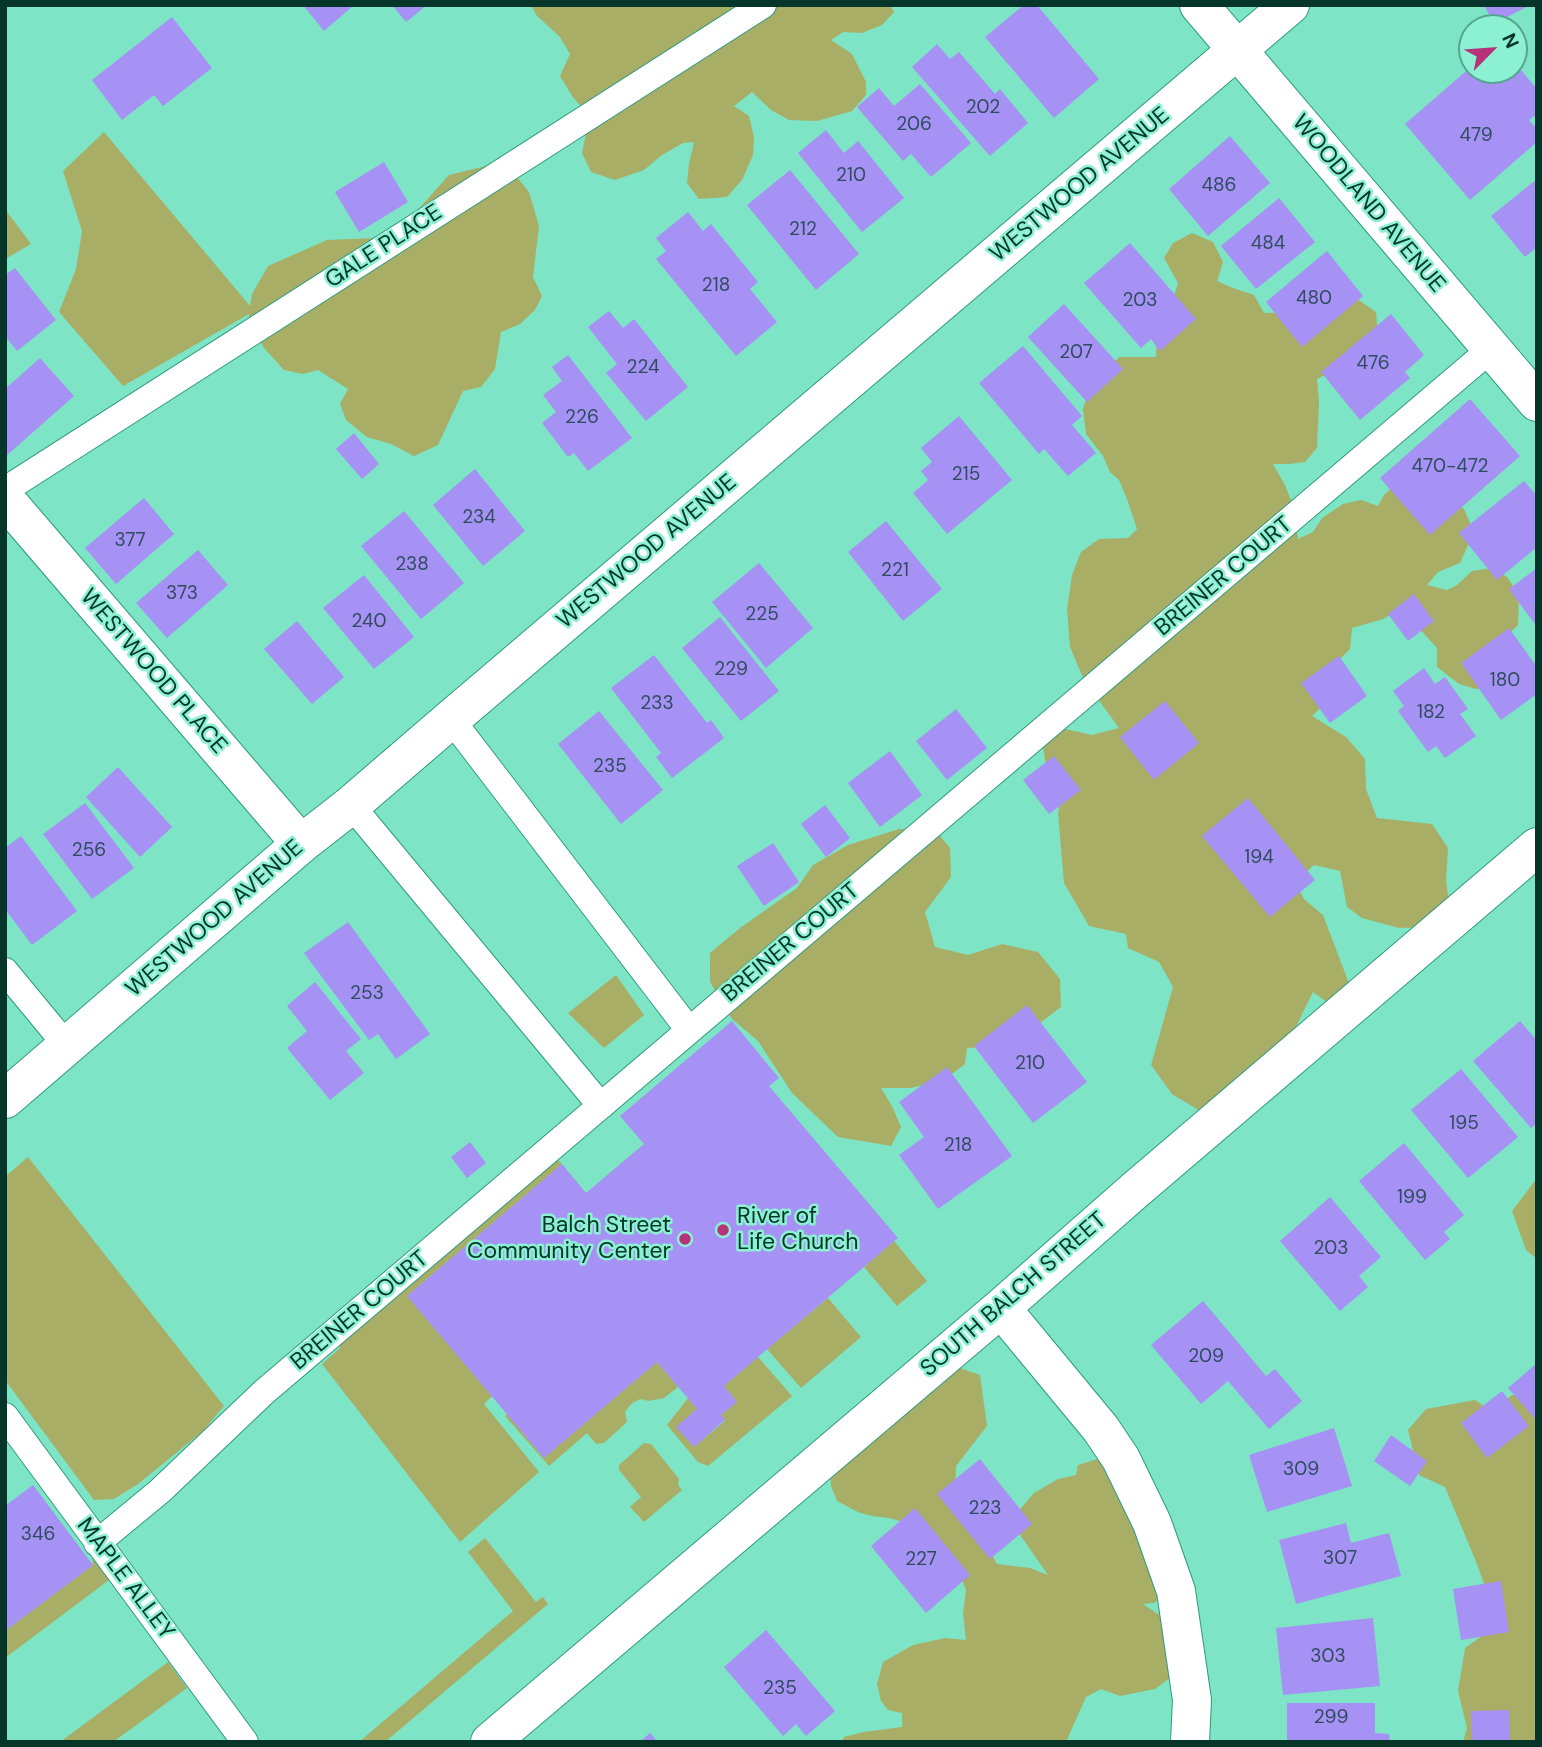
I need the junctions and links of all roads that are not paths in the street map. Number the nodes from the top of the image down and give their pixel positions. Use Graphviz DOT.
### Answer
graph roads {
  1 [pos="763,5"];
  2 [pos="1199,5"];
  3 [pos="1290,5"];
  4 [pos="1237,51"];
  5 [pos="1491,349"];
  6 [pos="1537,402"];
  7 [pos="5,490"];
  8 [pos="5,499"];
  9 [pos="451,719"];
  10 [pos="351,805"];
  11 [pos="302,844"];
  12 [pos="1537,847"];
  13 [pos="5,971"];
  14 [pos="689,1030"];
  15 [pos="67,1046"];
  16 [pos="5,1099"];
  17 [pos="601,1106"];
  18 [pos="1001,1308"];
  19 [pos="5,1416"];
  20 [pos="97,1543"];
  21 [pos="245,1742"];
  22 [pos="490,1742"];
  23 [pos="1190,1742"];
  1 -- 7 [label="lane, GALE PLACE"];
  2 -- 4 [label="street, WOODLAND AVENUE"];
  3 -- 4 [label="street, WESTWOOD AVENUE"];
  4 -- 5 [label="street, WOODLAND AVENUE"];
  4 -- 9 [label="street, WESTWOOD AVENUE"];
  5 -- 6 [label="street, WOODLAND AVENUE"];
  5 -- 14 [label="lane, BREINER COURT"];
  8 -- 11 [label="street, WESTWOOD PLACE"];
  9 -- 10 [label="street, WESTWOOD AVENUE"];
  9 -- 14 [label="lane"];
  10 -- 11 [label="street, WESTWOOD AVENUE"];
  10 -- 17 [label="lane"];
  11 -- 15 [label="street, WESTWOOD AVENUE"];
  12 -- 18 [label="street, SOUTH BALCH STREET"];
  13 -- 15 [label="lane"];
  14 -- 17 [label="lane, BREINER COURT"];
  15 -- 16 [label="street, WESTWOOD AVENUE"];
  17 -- 20 [label="lane, BREINER COURT"];
  18 -- 22 [label="street, SOUTH BALCH STREET"];
  18 -- 23 [label="street"];
  19 -- 20 [label="lane, MAPLE ALLEY"];
  20 -- 21 [label="lane, MAPLE ALLEY"];
}
